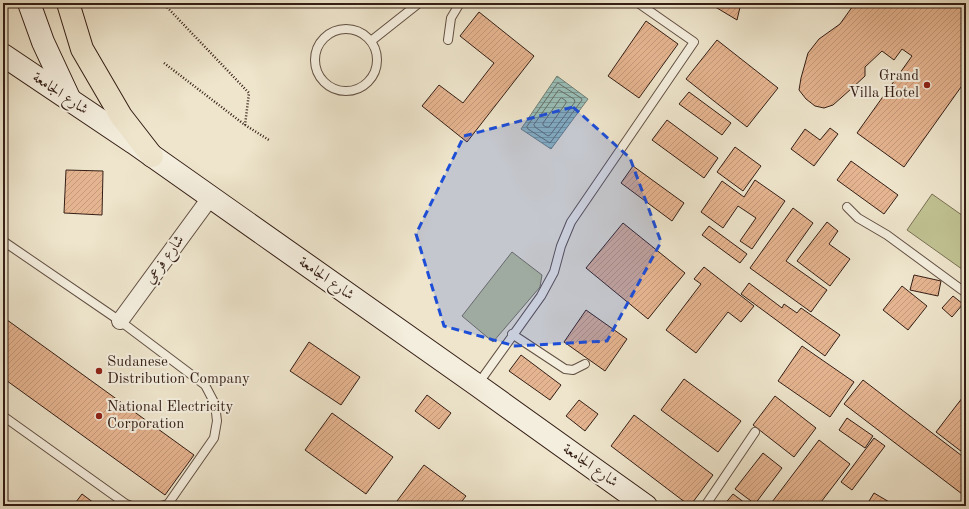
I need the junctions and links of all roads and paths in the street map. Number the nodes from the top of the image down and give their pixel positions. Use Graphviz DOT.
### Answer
graph roads {
  1 [pos="29,3"];
  2 [pos="68,3"];
  3 [pos="163,3"];
  4 [pos="419,3"];
  5 [pos="460,3"];
  6 [pos="638,3"];
  7 [pos="448,40"];
  8 [pos="371,41"];
  9 [pos="3,55"];
  10 [pos="164,63"];
  11 [pos="71,101"];
  12 [pos="245,125"];
  13 [pos="270,140"];
  14 [pos="152,156"];
  15 [pos="210,198"];
  16 [pos="847,207"];
  17 [pos="3,241"];
  18 [pos="966,293"];
  19 [pos="120,321"];
  20 [pos="512,334"];
  21 [pos="585,364"];
  22 [pos="477,385"];
  23 [pos="3,416"];
  24 [pos="755,432"];
  25 [pos="131,506"];
  26 [pos="161,506"];
  27 [pos="646,506"];
  28 [pos="705,506"];
  1 -- 11 [label="main road"];
  2 -- 14 [label="main road"];
  3 -- 12 [label="path"];
  4 -- 8 [label="lane"];
  5 -- 7 [label="lane"];
  6 -- 20 [label="lane"];
  8 -- 8 [label="lane"];
  9 -- 11 [label="main road, شارع الجامعة"];
  10 -- 12 [label="path"];
  11 -- 14 [label="main road, شارع الجامعة"];
  12 -- 13 [label="path"];
  14 -- 15 [label="main road, شارع الجامعة"];
  15 -- 19 [label="street, شارع فرعي"];
  15 -- 22 [label="main road, شارع الجامعة"];
  16 -- 18 [label="lane"];
  17 -- 19 [label="lane"];
  19 -- 26 [label="lane"];
  20 -- 21 [label="lane"];
  20 -- 22 [label="lane"];
  22 -- 27 [label="main road, شارع الجامعة"];
  23 -- 25 [label="lane"];
  24 -- 28 [label="lane"];
}
